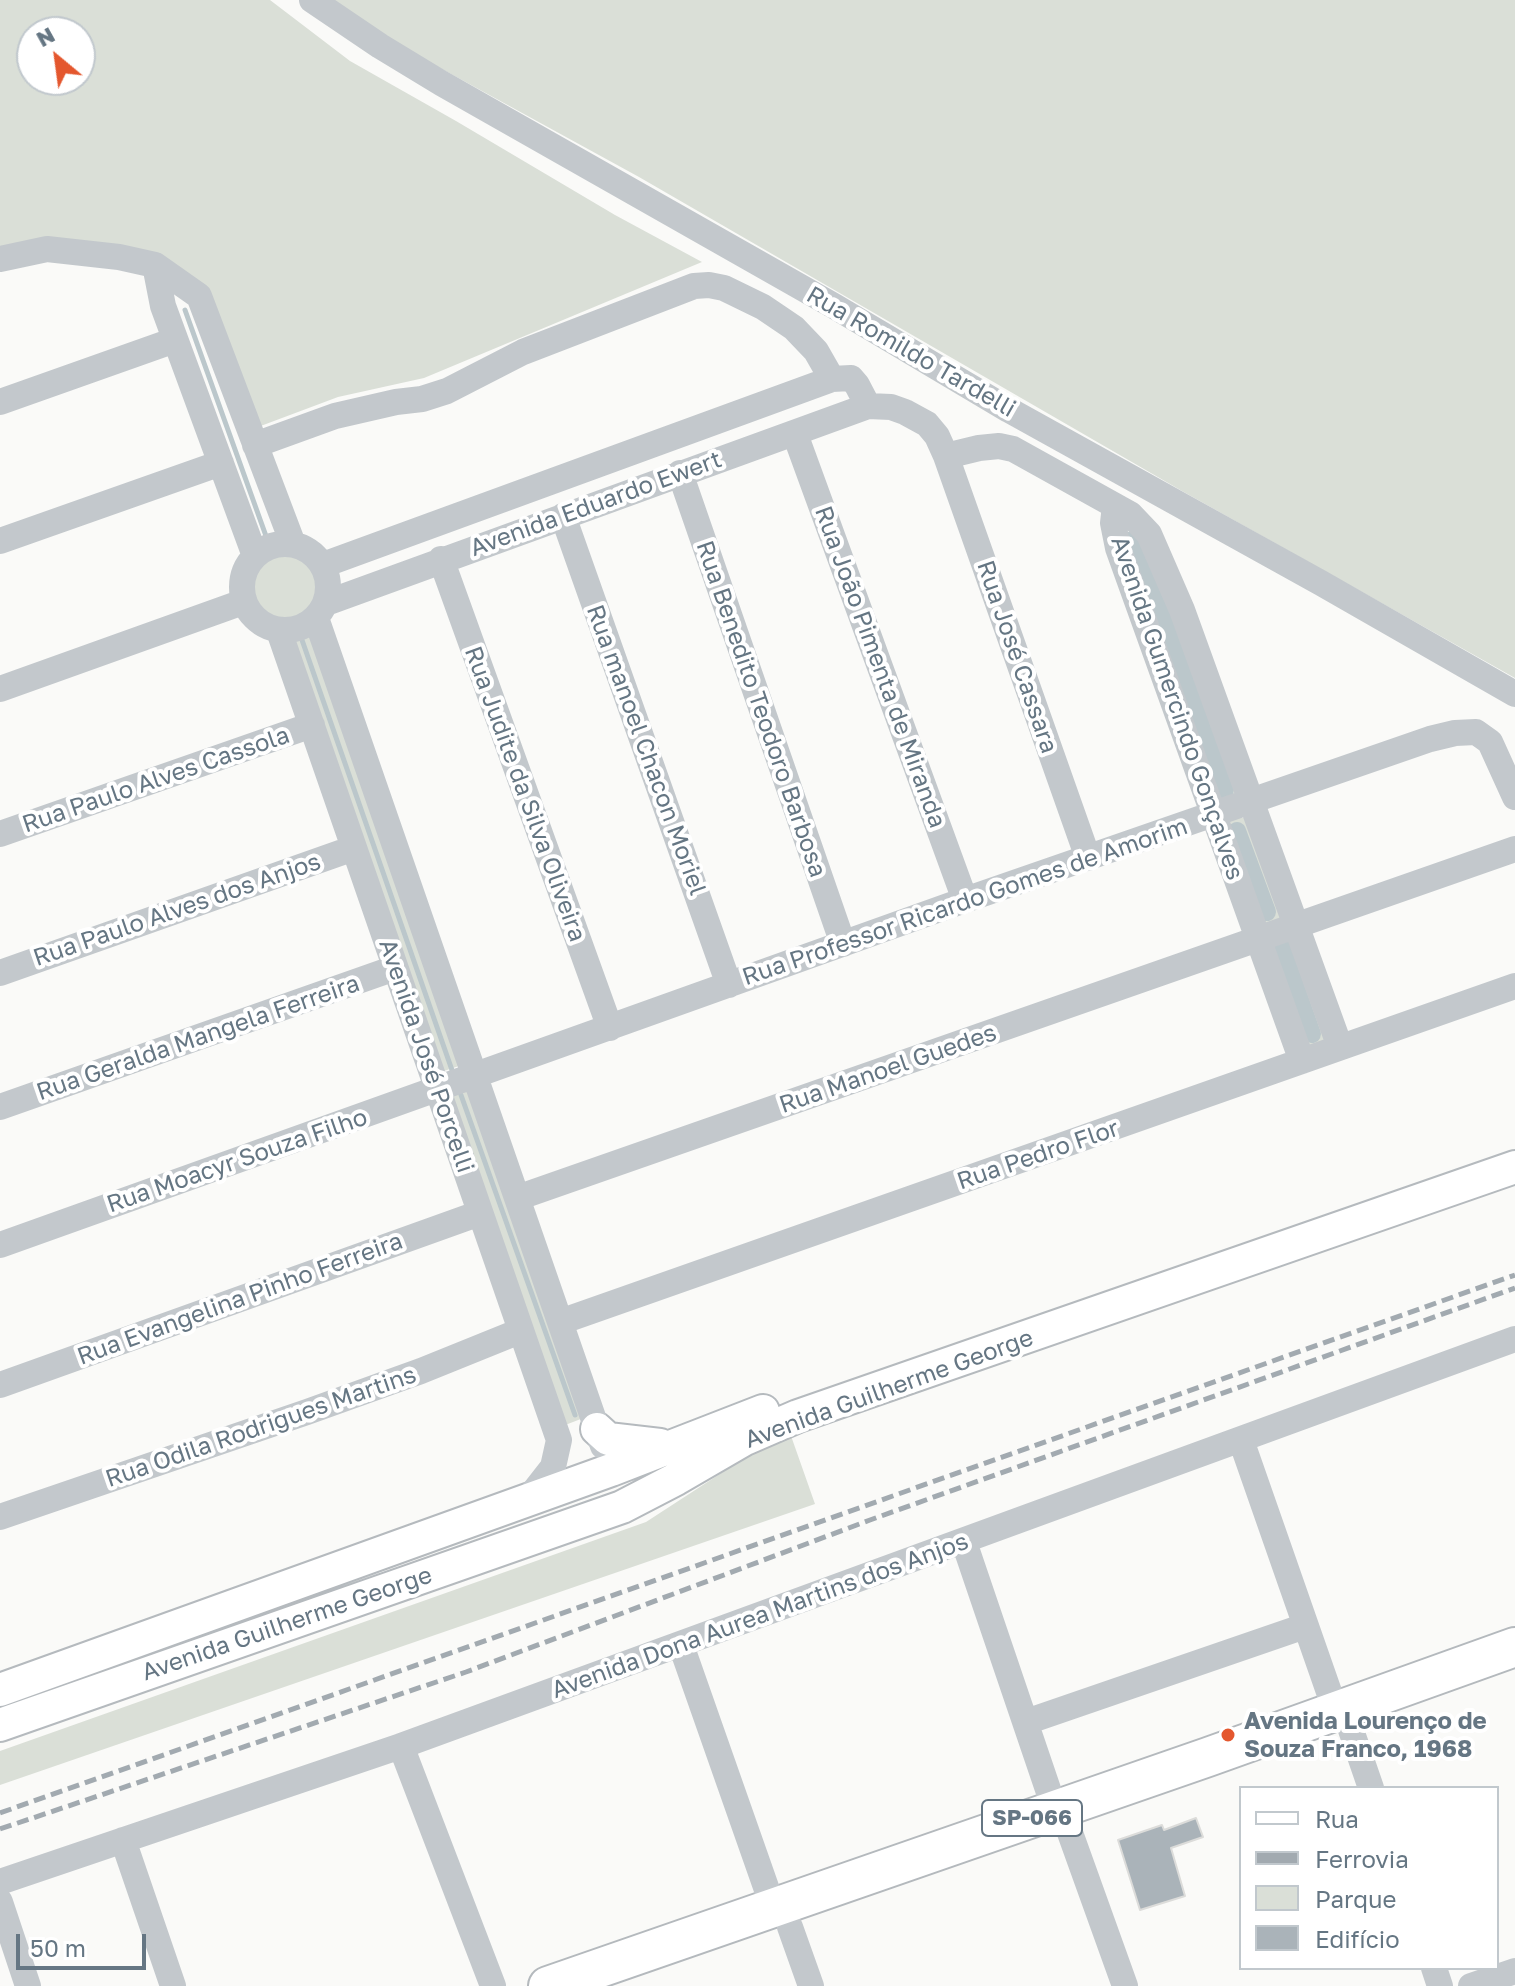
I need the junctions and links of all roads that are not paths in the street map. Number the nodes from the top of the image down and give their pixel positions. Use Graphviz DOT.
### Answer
graph roads {
  1 [pos="312,0"];
  2 [pos="0,259"];
  3 [pos="155,265"];
  4 [pos="199,296"];
  5 [pos="163,306"];
  6 [pos="175,340"];
  7 [pos="832,379"];
  8 [pos="0,402"];
  9 [pos="868,406"];
  10 [pos="795,434"];
  11 [pos="255,445"];
  12 [pos="946,456"];
  13 [pos="221,463"];
  14 [pos="680,473"];
  15 [pos="1115,506"];
  16 [pos="563,516"];
  17 [pos="0,541"];
  18 [pos="293,544"];
  19 [pos="255,556"];
  20 [pos="441,559"];
  21 [pos="323,565"];
  22 [pos="243,602"];
  23 [pos="321,610"];
  24 [pos="279,631"];
  25 [pos="0,689"];
  26 [pos="1515,694"];
  27 [pos="312,725"];
  28 [pos="1515,797"];
  29 [pos="1252,801"];
  30 [pos="1213,814"];
  31 [pos="0,834"];
  32 [pos="354,848"];
  33 [pos="1515,849"];
  34 [pos="1088,858"];
  35 [pos="965,900"];
  36 [pos="1295,926"];
  37 [pos="1258,939"];
  38 [pos="843,944"];
  39 [pos="395,968"];
  40 [pos="0,973"];
  41 [pos="729,985"];
  42 [pos="1515,986"];
  43 [pos="610,1028"];
  44 [pos="1340,1047"];
  45 [pos="1302,1061"];
  46 [pos="475,1077"];
  47 [pos="437,1090"];
  48 [pos="0,1107"];
  49 [pos="1515,1152"];
  50 [pos="1515,1167"];
  51 [pos="517,1198"];
  52 [pos="480,1213"];
  53 [pos="0,1245"];
  54 [pos="560,1322"];
  55 [pos="520,1331"];
  56 [pos="1515,1339"];
  57 [pos="0,1385"];
  58 [pos="597,1429"];
  59 [pos="559,1440"];
  60 [pos="1241,1440"];
  61 [pos="679,1442"];
  62 [pos="611,1470"];
  63 [pos="528,1499"];
  64 [pos="0,1517"];
  65 [pos="542,1535"];
  66 [pos="964,1542"];
  67 [pos="1305,1626"];
  68 [pos="681,1645"];
  69 [pos="1515,1647"];
  70 [pos="1515,1672"];
  71 [pos="0,1690"];
  72 [pos="1344,1721"];
  73 [pos="1026,1722"];
  74 [pos="0,1725"];
  75 [pos="401,1746"];
  76 [pos="1370,1786"];
  77 [pos="1062,1820"];
  78 [pos="123,1840"];
  79 [pos="0,1882"];
  80 [pos="0,1902"];
  81 [pos="782,1917"];
  82 [pos="1515,1971"];
  83 [pos="28,1986"];
  84 [pos="173,1986"];
  85 [pos="493,1986"];
  86 [pos="548,1986"];
  87 [pos="625,1986"];
  88 [pos="811,1986"];
  89 [pos="1125,1986"];
  90 [pos="1471,1986"];
  1 -- 26 [label="street, Rua Romildo Tardelli"];
  2 -- 3 [label="street"];
  3 -- 4 [label="street"];
  3 -- 5 [label="street"];
  4 -- 5 [label="street"];
  4 -- 11 [label="street"];
  5 -- 6 [label="street"];
  6 -- 8 [label="street"];
  6 -- 13 [label="street"];
  7 -- 9 [label="street"];
  7 -- 11 [label="street"];
  7 -- 21 [label="street, Avenida Eduardo Ewert"];
  9 -- 10 [label="street, Avenida Eduardo Ewert"];
  9 -- 12 [label="street, Rua José Cassara"];
  10 -- 14 [label="street, Avenida Eduardo Ewert"];
  10 -- 35 [label="street, Rua João Pimenta de Miranda"];
  11 -- 18 [label="street"];
  12 -- 15 [label="street"];
  12 -- 34 [label="street, Rua José Cassara"];
  13 -- 17 [label="street"];
  13 -- 19 [label="street"];
  14 -- 16 [label="street, Avenida Eduardo Ewert"];
  14 -- 38 [label="street, Rua Benedito Teodoro Barbosa"];
  15 -- 29 [label="street, Avenida Gumercindo Gonçalves"];
  15 -- 30 [label="street, Avenida Gumercindo Gonçalves"];
  16 -- 20 [label="street, Avenida Eduardo Ewert"];
  16 -- 41 [label="street, Rua manoel Chacon Moriel"];
  18 -- 19 [label="street"];
  18 -- 21 [label="street"];
  19 -- 22 [label="street"];
  20 -- 23 [label="street, Avenida Eduardo Ewert"];
  20 -- 43 [label="street, Rua Judite da Silva Oliveira"];
  21 -- 23 [label="street"];
  22 -- 24 [label="street"];
  22 -- 25 [label="street"];
  23 -- 24 [label="street"];
  23 -- 46 [label="street, Avenida José Porcelli"];
  24 -- 27 [label="street, Avenida José Porcelli"];
  27 -- 31 [label="street, Rua Paulo Alves Cassola"];
  27 -- 32 [label="street, Avenida José Porcelli"];
  28 -- 29 [label="street, Rua Professor Ricardo Gomes de Amorim"];
  29 -- 30 [label="street, Rua Professor Ricardo Gomes de Amorim"];
  29 -- 36 [label="street, Avenida Gumercindo Gonçalves"];
  30 -- 34 [label="street, Rua Professor Ricardo Gomes de Amorim"];
  30 -- 37 [label="street, Avenida Gumercindo Gonçalves"];
  32 -- 39 [label="street, Avenida José Porcelli"];
  32 -- 40 [label="street, Rua Paulo Alves dos Anjos"];
  33 -- 36 [label="street, Rua Manoel Guedes"];
  34 -- 35 [label="street, Rua Professor Ricardo Gomes de Amorim"];
  35 -- 38 [label="street, Rua Professor Ricardo Gomes de Amorim"];
  36 -- 37 [label="street, Rua Manoel Guedes"];
  36 -- 44 [label="street, Avenida Gumercindo Gonçalves"];
  37 -- 45 [label="street, Avenida Gumercindo Gonçalves"];
  37 -- 51 [label="street, Rua Manoel Guedes"];
  38 -- 41 [label="street, Rua Professor Ricardo Gomes de Amorim"];
  39 -- 47 [label="street, Avenida José Porcelli"];
  39 -- 48 [label="street, Rua Geralda Mangela Ferreira"];
  41 -- 43 [label="street, Rua Professor Ricardo Gomes de Amorim"];
  42 -- 44 [label="street, Rua Pedro Flor"];
  43 -- 46 [label="street, Rua Professor Ricardo Gomes de Amorim"];
  44 -- 45 [label="street, Rua Pedro Flor"];
  45 -- 54 [label="street, Rua Pedro Flor"];
  46 -- 47 [label="street, Rua Moacyr Souza Filho"];
  46 -- 51 [label="street, Avenida José Porcelli"];
  47 -- 52 [label="street, Avenida José Porcelli"];
  47 -- 53 [label="street, Rua Moacyr Souza Filho"];
  49 -- 61 [label="main road, Avenida Guilherme George"];
  50 -- 65 [label="main road, Avenida Guilherme George"];
  51 -- 54 [label="street, Avenida José Porcelli"];
  52 -- 55 [label="street, Avenida José Porcelli"];
  52 -- 57 [label="street, Rua Evangelina Pinho Ferreira"];
  54 -- 58 [label="street, Avenida José Porcelli"];
  55 -- 59 [label="street, Avenida José Porcelli"];
  55 -- 64 [label="street, Rua Odila Rodrigues Martins"];
  56 -- 60 [label="street, Avenida Dona Aurea Martins dos Anjos"];
  58 -- 59 [label="street"];
  58 -- 61 [label="main road"];
  58 -- 62 [label="street, Avenida José Porcelli"];
  59 -- 63 [label="street"];
  60 -- 66 [label="street, Avenida Dona Aurea Martins dos Anjos"];
  60 -- 67 [label="street"];
  61 -- 62 [label="main road, Avenida Guilherme George"];
  62 -- 63 [label="main road, Avenida Guilherme George"];
  62 -- 65 [label="main road"];
  63 -- 71 [label="main road, Avenida Guilherme George"];
  65 -- 74 [label="main road, Avenida Guilherme George"];
  66 -- 68 [label="street, Avenida Dona Aurea Martins dos Anjos"];
  66 -- 73 [label="street"];
  67 -- 72 [label="street"];
  67 -- 73 [label="street"];
  68 -- 75 [label="street, Avenida Dona Aurea Martins dos Anjos"];
  68 -- 81 [label="street"];
  69 -- 72 [label="highway, SP-066"];
  70 -- 72 [label="highway, SP-066"];
  72 -- 76 [label="street"];
  72 -- 77 [label="highway, SP-066"];
  73 -- 77 [label="street"];
  75 -- 78 [label="street, Avenida Dona Aurea Martins dos Anjos"];
  75 -- 85 [label="street"];
  77 -- 81 [label="highway, SP-066"];
  77 -- 89 [label="street"];
  78 -- 79 [label="street, Avenida Dona Aurea Martins dos Anjos"];
  78 -- 84 [label="street"];
  80 -- 83 [label="street"];
  81 -- 86 [label="highway, SP-066"];
  81 -- 87 [label="highway, SP-066"];
  81 -- 88 [label="street"];
  82 -- 90 [label="street"];
}
